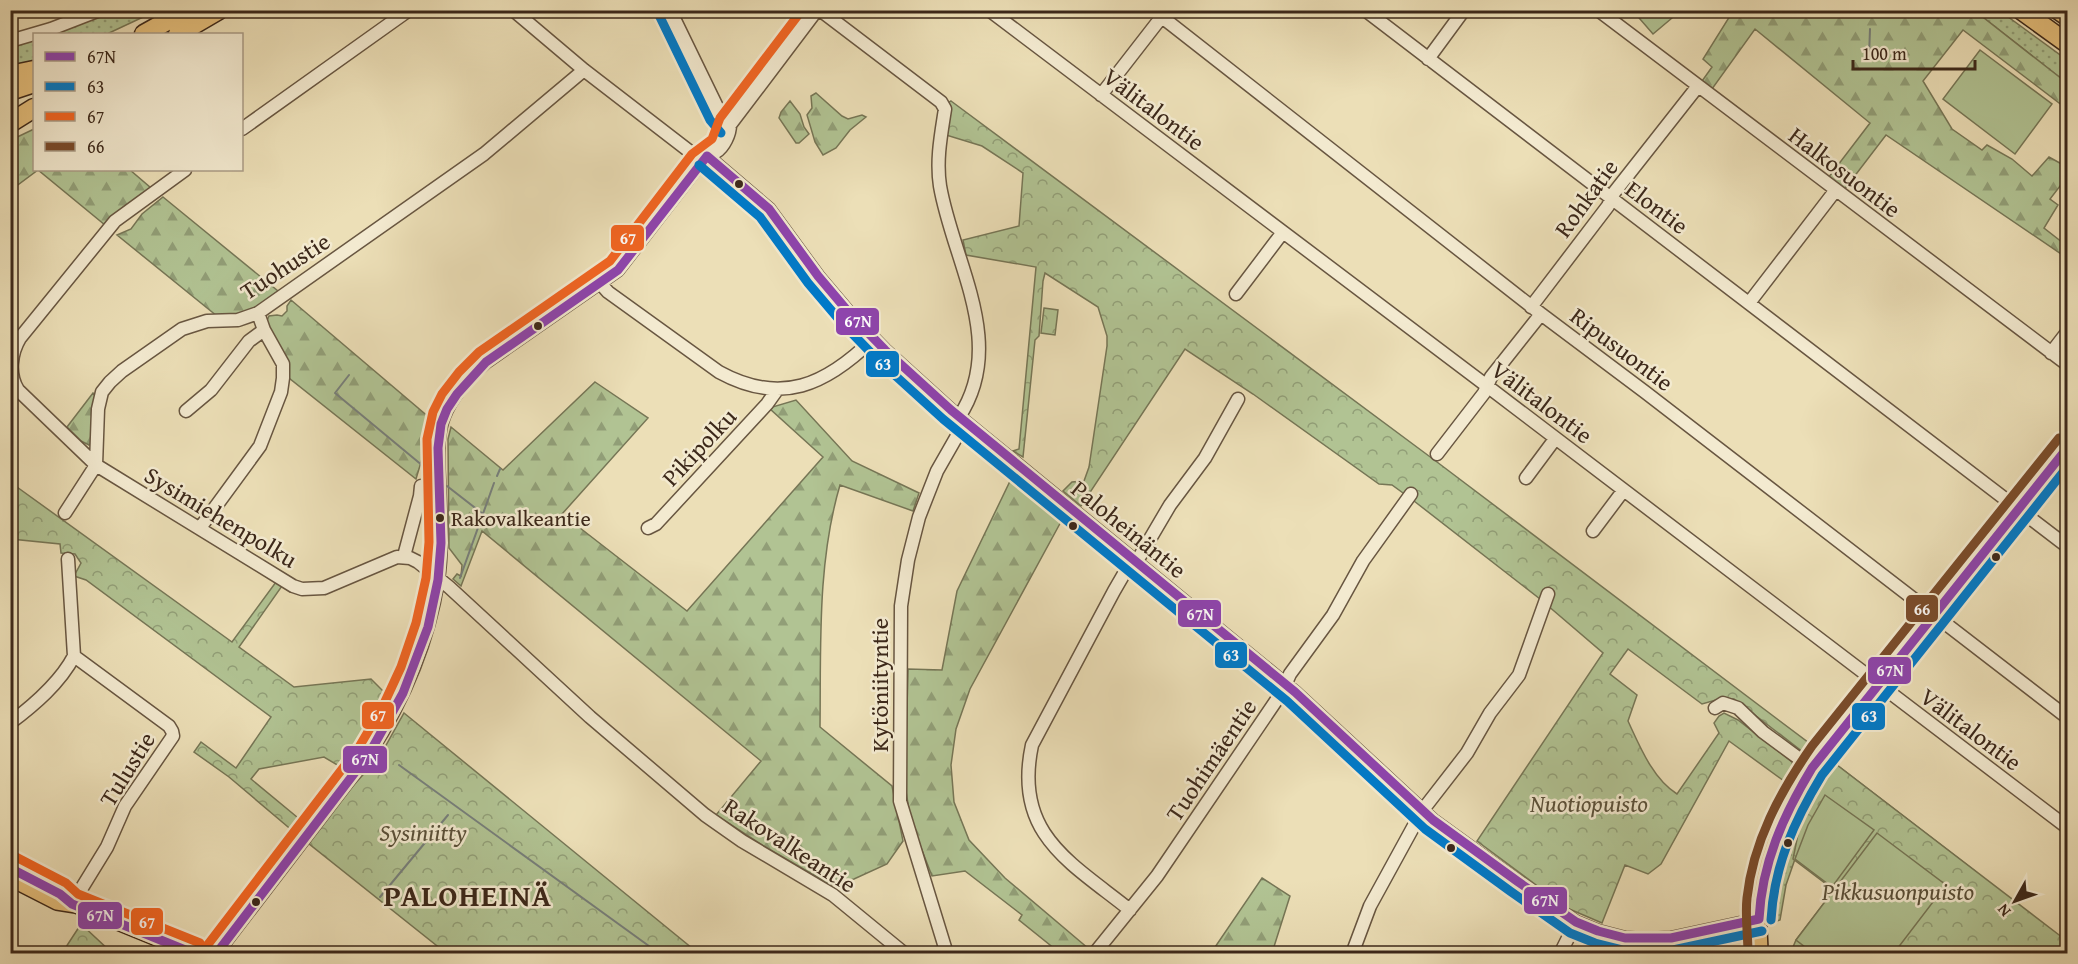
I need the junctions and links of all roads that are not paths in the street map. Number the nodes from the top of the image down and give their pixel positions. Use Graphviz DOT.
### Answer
graph roads {
  1 [pos="100,10"];
  2 [pos="187,10"];
  3 [pos="219,10"];
  4 [pos="409,10"];
  5 [pos="513,10"];
  6 [pos="670,10"];
  7 [pos="819,10"];
  8 [pos="990,10"];
  9 [pos="1365,10"];
  10 [pos="1464,10"];
  11 [pos="1598,10"];
  12 [pos="2021,10"];
  13 [pos="2058,10"];
  14 [pos="1160,13"];
  15 [pos="2067,17"];
  16 [pos="2046,29"];
  17 [pos="37,33"];
  18 [pos="146,33"];
  19 [pos="180,33"];
  20 [pos="33,34"];
  21 [pos="10,41"];
  22 [pos="2067,44"];
  23 [pos="2067,49"];
  24 [pos="1428,59"];
  25 [pos="33,69"];
  26 [pos="584,70"];
  27 [pos="10,75"];
  28 [pos="33,83"];
  29 [pos="1698,86"];
  30 [pos="10,91"];
  31 [pos="1101,95"];
  32 [pos="33,100"];
  33 [pos="10,109"];
  34 [pos="33,109"];
  35 [pos="10,123"];
  36 [pos="730,124"];
  37 [pos="243,128"];
  38 [pos="705,158"];
  39 [pos="184,171"];
  40 [pos="1835,191"];
  41 [pos="1611,200"];
  42 [pos="1283,232"];
  43 [pos="600,283"];
  44 [pos="1236,294"];
  45 [pos="1749,303"];
  46 [pos="1536,310"];
  47 [pos="258,313"];
  48 [pos="264,330"];
  49 [pos="2067,331"];
  50 [pos="873,339"];
  51 [pos="2051,353"];
  52 [pos="2067,365"];
  53 [pos="1487,386"];
  54 [pos="777,390"];
  55 [pos="1238,399"];
  56 [pos="186,411"];
  57 [pos="962,419"];
  58 [pos="1555,439"];
  59 [pos="2067,446"];
  60 [pos="1437,454"];
  61 [pos="96,465"];
  62 [pos="1526,478"];
  63 [pos="421,486"];
  64 [pos="1623,491"];
  65 [pos="1411,494"];
  66 [pos="2018,509"];
  67 [pos="65,513"];
  68 [pos="200,528"];
  69 [pos="648,528"];
  70 [pos="1593,531"];
  71 [pos="2067,547"];
  72 [pos="404,556"];
  73 [pos="68,559"];
  74 [pos="1134,561"];
  75 [pos="439,578"];
  76 [pos="1548,594"];
  77 [pos="1933,614"];
  78 [pos="74,656"];
  79 [pos="1877,684"];
  80 [pos="1285,685"];
  81 [pos="1714,708"];
  82 [pos="2067,718"];
  83 [pos="10,723"];
  84 [pos="1812,768"];
  85 [pos="1422,811"];
  86 [pos="2067,828"];
  87 [pos="10,868"];
  88 [pos="10,878"];
  89 [pos="72,904"];
  90 [pos="1130,910"];
  91 [pos="1759,919"];
  92 [pos="1576,922"];
  93 [pos="196,954"];
  94 [pos="216,954"];
  95 [pos="905,954"];
  96 [pos="947,954"];
  97 [pos="1095,954"];
  98 [pos="1352,954"];
  99 [pos="1560,954"];
  100 [pos="1760,954"];
  1 -- 17 [label="street"];
  2 -- 18 [label="highway"];
  3 -- 19 [label="highway"];
  4 -- 37 [label="street"];
  5 -- 26 [label="street, Paloheinäntie"];
  6 -- 36 [label="street"];
  7 -- 36 [label="street"];
  7 -- 57 [label="street, Kytöniityntie"];
  8 -- 31 [label="street, Välitalontie"];
  9 -- 24 [label="street, Elontie"];
  10 -- 24 [label="street"];
  11 -- 29 [label="street, Halkosuontie"];
  12 -- 16 [label="highway"];
  13 -- 15 [label="highway"];
  14 -- 31 [label="street"];
  14 -- 46 [label="street, Ripusuontie"];
  16 -- 22 [label="highway"];
  16 -- 23 [label="highway"];
  20 -- 21 [label="street"];
  24 -- 41 [label="street, Elontie"];
  25 -- 27 [label="highway"];
  26 -- 38 [label="street, Paloheinäntie"];
  26 -- 47 [label="street, Tuohustie"];
  28 -- 30 [label="highway"];
  29 -- 40 [label="street, Halkosuontie"];
  29 -- 41 [label="street, Rohkatie"];
  31 -- 42 [label="street, Välitalontie"];
  32 -- 33 [label="highway"];
  34 -- 35 [label="highway"];
  36 -- 38 [label="street"];
  38 -- 43 [label="street"];
  38 -- 50 [label="street, Paloheinäntie"];
  39 -- 61 [label="street, Sysimiehenpolku"];
  40 -- 45 [label="street"];
  40 -- 51 [label="street, Halkosuontie"];
  41 -- 45 [label="street, Elontie"];
  41 -- 46 [label="street, Rohkatie"];
  42 -- 44 [label="street"];
  42 -- 53 [label="street, Välitalontie"];
  43 -- 54 [label="street"];
  43 -- 75 [label="street"];
  45 -- 66 [label="street, Elontie"];
  46 -- 53 [label="street, Rohkatie"];
  46 -- 77 [label="street, Ripusuontie"];
  47 -- 48 [label="street"];
  47 -- 61 [label="street, Tuohustie"];
  48 -- 56 [label="street"];
  48 -- 68 [label="street"];
  49 -- 51 [label="street"];
  50 -- 54 [label="street"];
  50 -- 57 [label="street, Paloheinäntie"];
  51 -- 52 [label="street, Halkosuontie"];
  53 -- 58 [label="street, Välitalontie"];
  53 -- 60 [label="street, Rohkatie"];
  54 -- 69 [label="street, Pikipolku"];
  55 -- 74 [label="street"];
  57 -- 74 [label="street, Paloheinäntie"];
  57 -- 96 [label="street, Kytöniityntie"];
  58 -- 62 [label="street"];
  58 -- 64 [label="street, Välitalontie"];
  59 -- 66 [label="main road"];
  61 -- 67 [label="street"];
  61 -- 68 [label="street, Sysimiehenpolku"];
  63 -- 72 [label="street"];
  64 -- 70 [label="street"];
  64 -- 79 [label="street, Välitalontie"];
  65 -- 80 [label="street, Tuohimäentie"];
  66 -- 71 [label="street, Elontie"];
  66 -- 77 [label="main road"];
  68 -- 72 [label="street, Sysimiehenpolku"];
  72 -- 75 [label="street"];
  73 -- 78 [label="street"];
  74 -- 80 [label="street, Paloheinäntie"];
  74 -- 90 [label="street"];
  75 -- 94 [label="street"];
  75 -- 95 [label="street, Rakovalkeantie"];
  76 -- 85 [label="street"];
  77 -- 79 [label="main road"];
  77 -- 82 [label="street, Ripusuontie"];
  78 -- 83 [label="street"];
  78 -- 89 [label="street, Tulustie"];
  79 -- 84 [label="main road"];
  79 -- 86 [label="street, Välitalontie"];
  80 -- 85 [label="street, Paloheinäntie"];
  80 -- 90 [label="street, Tuohimäentie"];
  81 -- 84 [label="street"];
  84 -- 91 [label="main road"];
  85 -- 92 [label="street, Paloheinäntie"];
  85 -- 98 [label="street"];
  87 -- 89 [label="main road"];
  88 -- 89 [label="main road"];
  89 -- 93 [label="main road"];
  90 -- 97 [label="street, Tuohimäentie"];
  91 -- 92 [label="street, Paloheinäntie"];
  91 -- 100 [label="main road"];
  92 -- 99 [label="street"];
}
